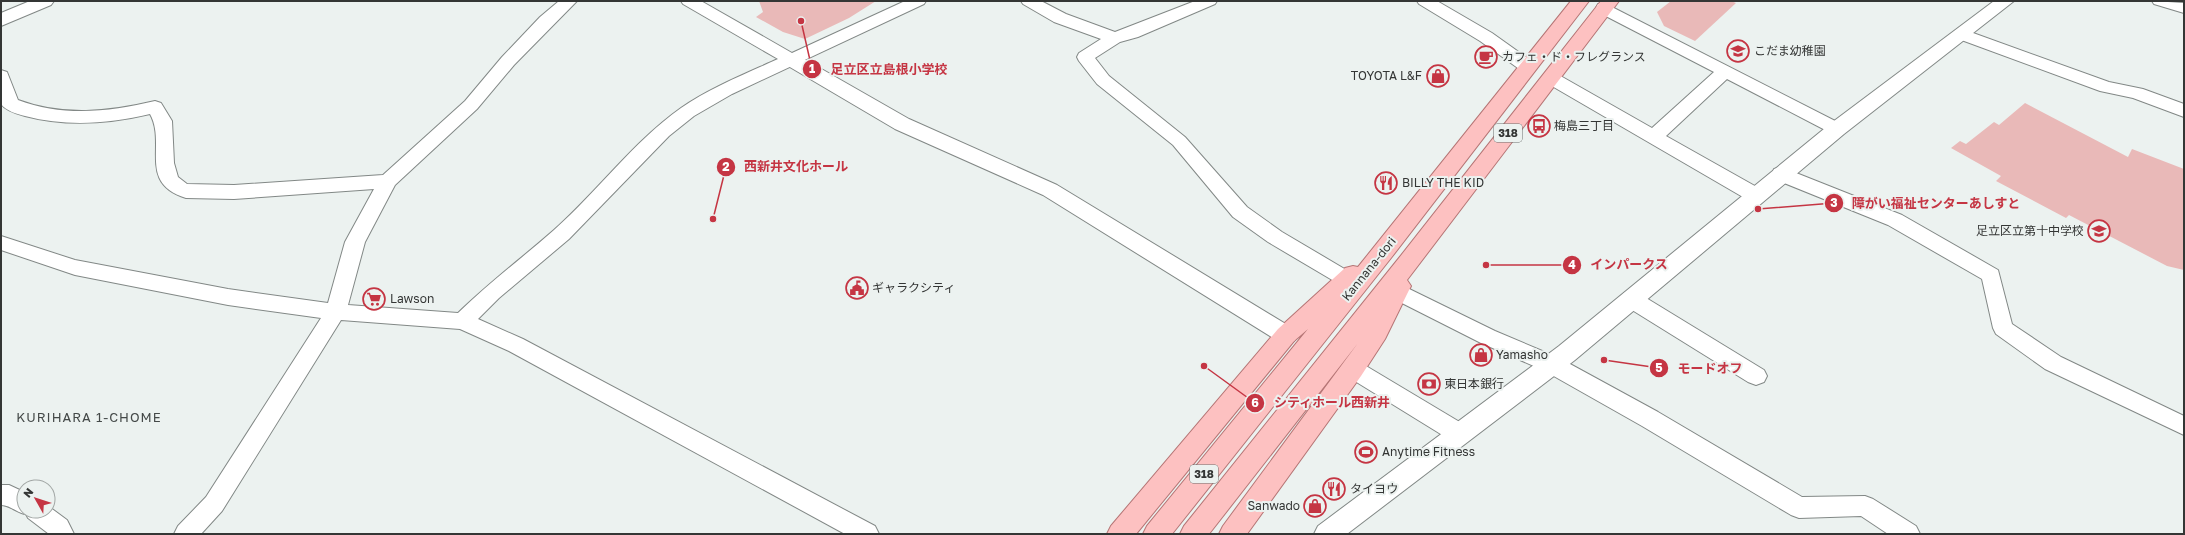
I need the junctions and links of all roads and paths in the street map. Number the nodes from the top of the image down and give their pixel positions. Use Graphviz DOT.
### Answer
graph roads {
  1 [pos="22,1"];
  2 [pos="45,1"];
  3 [pos="569,1"];
  4 [pos="689,1"];
  5 [pos="918,1"];
  6 [pos="1029,1"];
  7 [pos="1209,1"];
  8 [pos="1425,1"];
  9 [pos="1580,1"];
  10 [pos="2005,1"];
  11 [pos="2160,1"];
  12 [pos="1607,5"];
  13 [pos="2184,8"];
  14 [pos="1,10"];
  15 [pos="1,20"];
  16 [pos="1962,34"];
  17 [pos="1114,38"];
  18 [pos="790,59"];
  19 [pos="1528,68"];
  20 [pos="1726,71"];
  21 [pos="1,76"];
  22 [pos="1551,78"];
  23 [pos="2184,111"];
  24 [pos="1837,129"];
  25 [pos="1654,137"];
  26 [pos="1781,174"];
  27 [pos="388,181"];
  28 [pos="1755,195"];
  29 [pos="1,243"];
  30 [pos="1383,252"];
  31 [pos="1407,264"];
  32 [pos="1346,279"];
  33 [pos="1399,292"];
  34 [pos="1631,299"];
  35 [pos="336,312"];
  36 [pos="463,321"];
  37 [pos="1286,335"];
  38 [pos="1551,364"];
  39 [pos="1353,369"];
  40 [pos="1756,376"];
  41 [pos="2184,426"];
  42 [pos="1460,434"];
  43 [pos="1,495"];
  44 [pos="16,500"];
  45 [pos="47,519"];
  46 [pos="62,534"];
  47 [pos="186,534"];
  48 [pos="867,534"];
  49 [pos="1120,534"];
  50 [pos="1156,534"];
  51 [pos="1193,534"];
  52 [pos="1232,534"];
  53 [pos="1327,534"];
  54 [pos="1908,534"];
  1 -- 14 [label="street"];
  2 -- 15 [label="street"];
  3 -- 27 [label="street"];
  4 -- 18 [label="street"];
  5 -- 18 [label="street"];
  6 -- 17 [label="street"];
  7 -- 17 [label="street"];
  8 -- 19 [label="street"];
  9 -- 19 [label="main road, Kannana-dori / 318"];
  10 -- 16 [label="street"];
  11 -- 13 [label="street"];
  12 -- 20 [label="street"];
  12 -- 22 [label="main road, 318"];
  16 -- 23 [label="street"];
  16 -- 24 [label="street"];
  17 -- 32 [label="street"];
  18 -- 36 [label="street"];
  18 -- 37 [label="street"];
  19 -- 30 [label="main road, Kannana-dori / 318"];
  20 -- 24 [label="street"];
  20 -- 25 [label="street"];
  21 -- 27 [label="street"];
  22 -- 25 [label="street"];
  22 -- 31 [label="main road, 318"];
  24 -- 26 [label="street"];
  25 -- 28 [label="street"];
  26 -- 28 [label="street"];
  26 -- 41 [label="street"];
  27 -- 35 [label="street"];
  28 -- 34 [label="street"];
  29 -- 35 [label="street"];
  30 -- 32 [label="main road"];
  30 -- 50 [label="main road, Kannana-dori / 318"];
  31 -- 33 [label="main road"];
  31 -- 51 [label="main road, 318"];
  32 -- 37 [label="main road"];
  33 -- 38 [label="street"];
  33 -- 39 [label="main road"];
  34 -- 38 [label="street"];
  34 -- 40 [label="street"];
  35 -- 36 [label="street"];
  35 -- 47 [label="street"];
  36 -- 48 [label="street"];
  37 -- 49 [label="main road"];
  38 -- 42 [label="street"];
  38 -- 54 [label="street"];
  39 -- 42 [label="street"];
  39 -- 52 [label="main road"];
  42 -- 53 [label="street"];
  43 -- 44 [label="street"];
  45 -- 46 [label="street"];
}
